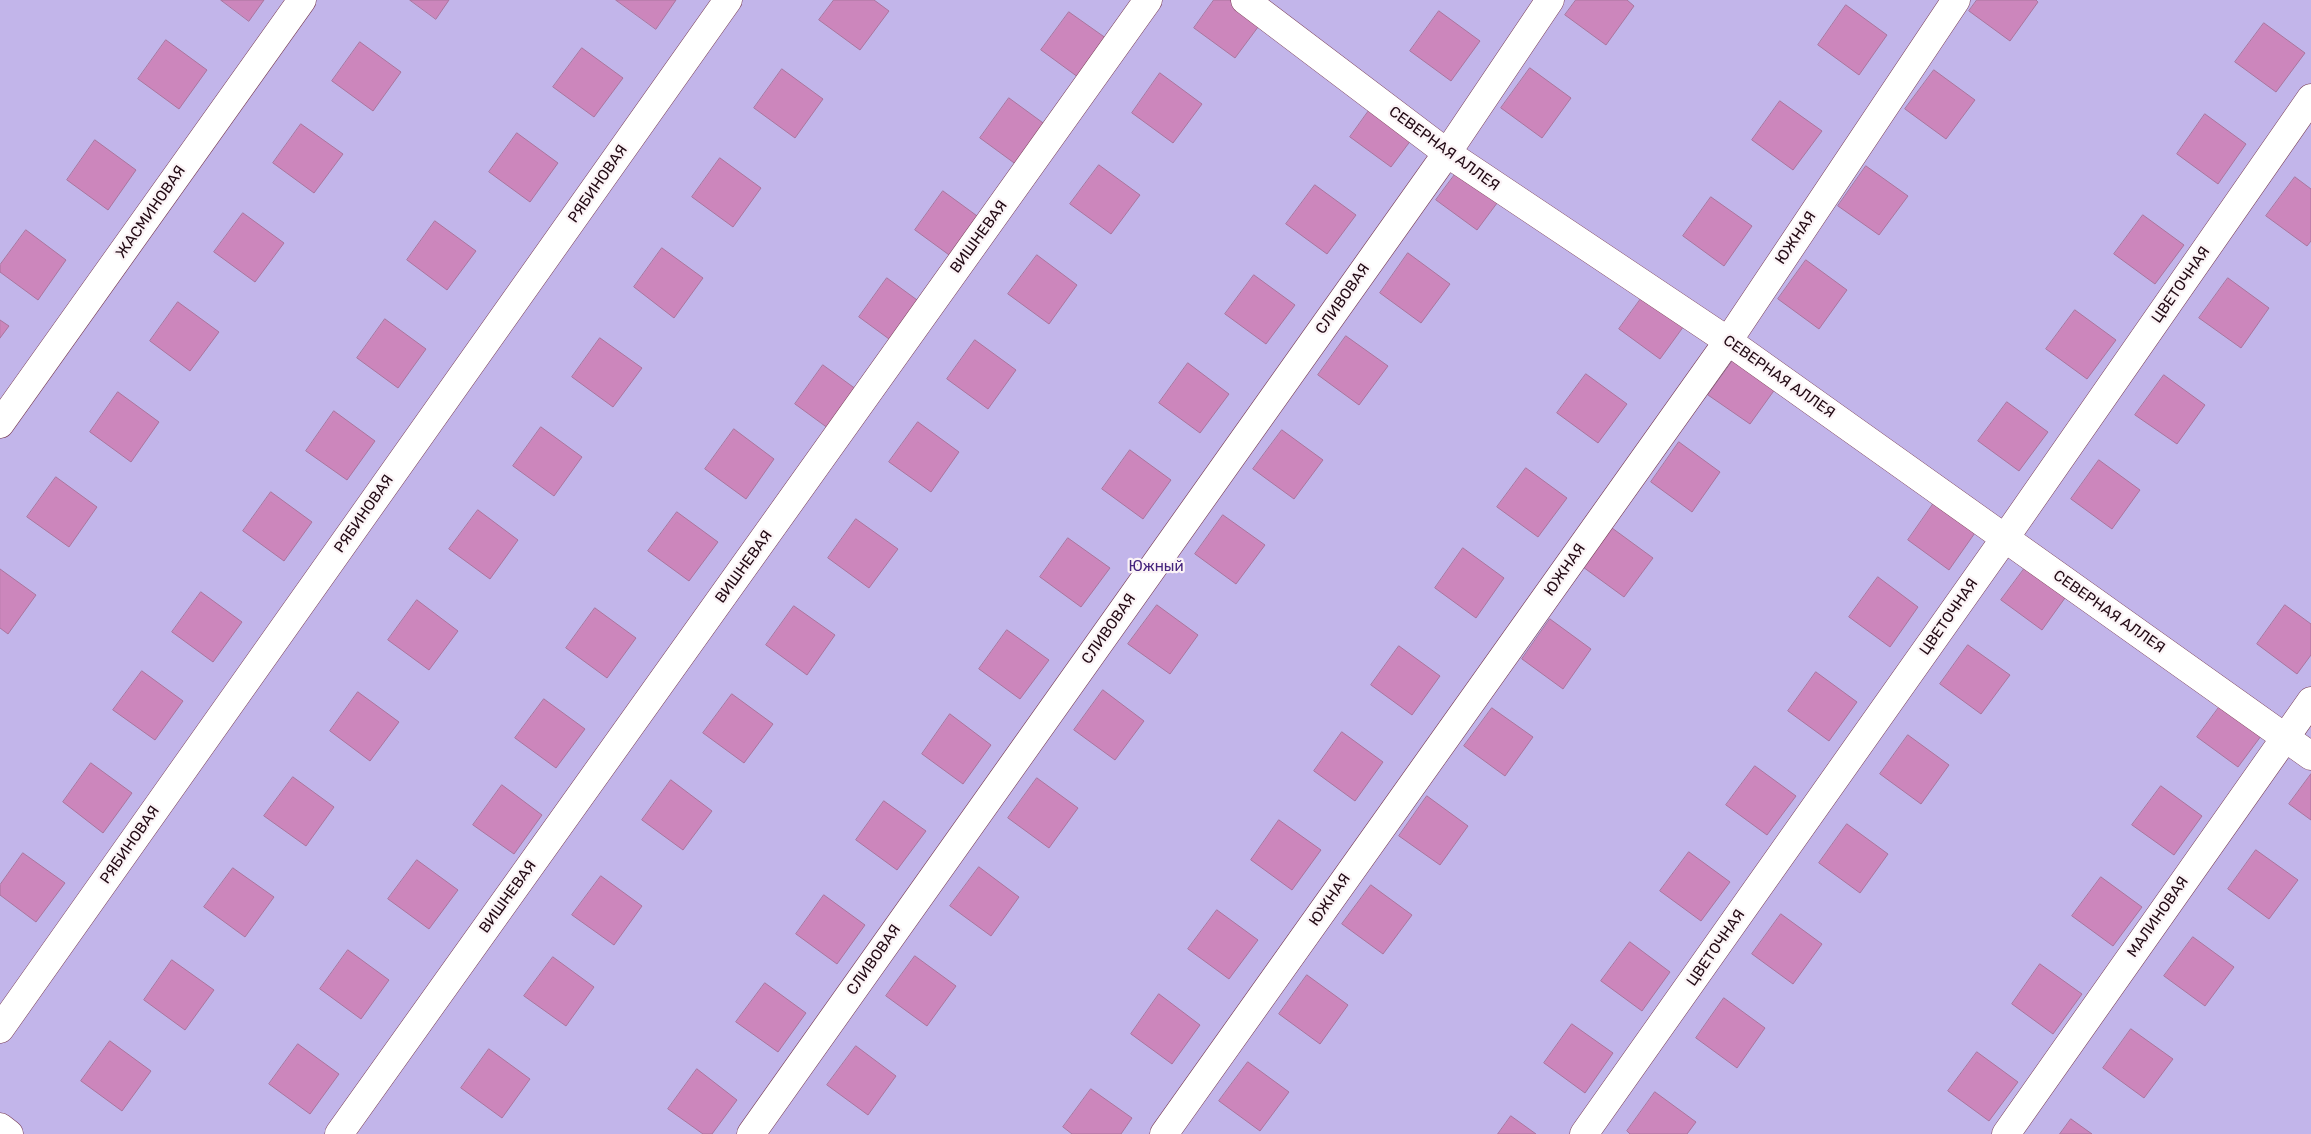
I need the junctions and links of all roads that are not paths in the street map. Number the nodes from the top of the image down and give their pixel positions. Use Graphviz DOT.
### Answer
graph roads {
  1 [pos="302,0"];
  2 [pos="728,0"];
  3 [pos="1148,0"];
  4 [pos="1245,0"];
  5 [pos="1550,0"];
  6 [pos="1956,0"];
  7 [pos="2311,98"];
  8 [pos="1447,153"];
  9 [pos="1728,341"];
  10 [pos="0,424"];
  11 [pos="2005,538"];
  12 [pos="2311,701"];
  13 [pos="2286,737"];
  14 [pos="2311,756"];
  15 [pos="0,1029"];
  16 [pos="0,1127"];
  17 [pos="9,1134"];
  18 [pos="339,1134"];
  19 [pos="751,1134"];
  20 [pos="1164,1134"];
  21 [pos="1584,1134"];
  22 [pos="2006,1134"];
  1 -- 10 [label="street, ЖАСМИНОВАЯ"];
  2 -- 15 [label="street, РЯБИНОВАЯ"];
  3 -- 18 [label="street, ВИШНЕВАЯ"];
  4 -- 8 [label="street, СЕВЕРНАЯ АЛЛЕЯ"];
  5 -- 8 [label="street, СЛИВОВАЯ"];
  6 -- 9 [label="street, ЮЖНАЯ"];
  7 -- 11 [label="street, ЦВЕТОЧНАЯ"];
  8 -- 9 [label="street, СЕВЕРНАЯ АЛЛЕЯ"];
  8 -- 19 [label="street, СЛИВОВАЯ"];
  9 -- 11 [label="street, СЕВЕРНАЯ АЛЛЕЯ"];
  9 -- 20 [label="street, ЮЖНАЯ"];
  11 -- 13 [label="street, СЕВЕРНАЯ АЛЛЕЯ"];
  11 -- 21 [label="street, ЦВЕТОЧНАЯ"];
  12 -- 13 [label="street, МАЛИНОВАЯ"];
  13 -- 14 [label="street, СЕВЕРНАЯ АЛЛЕЯ"];
  13 -- 22 [label="street, МАЛИНОВАЯ"];
  16 -- 17 [label="street"];
}
